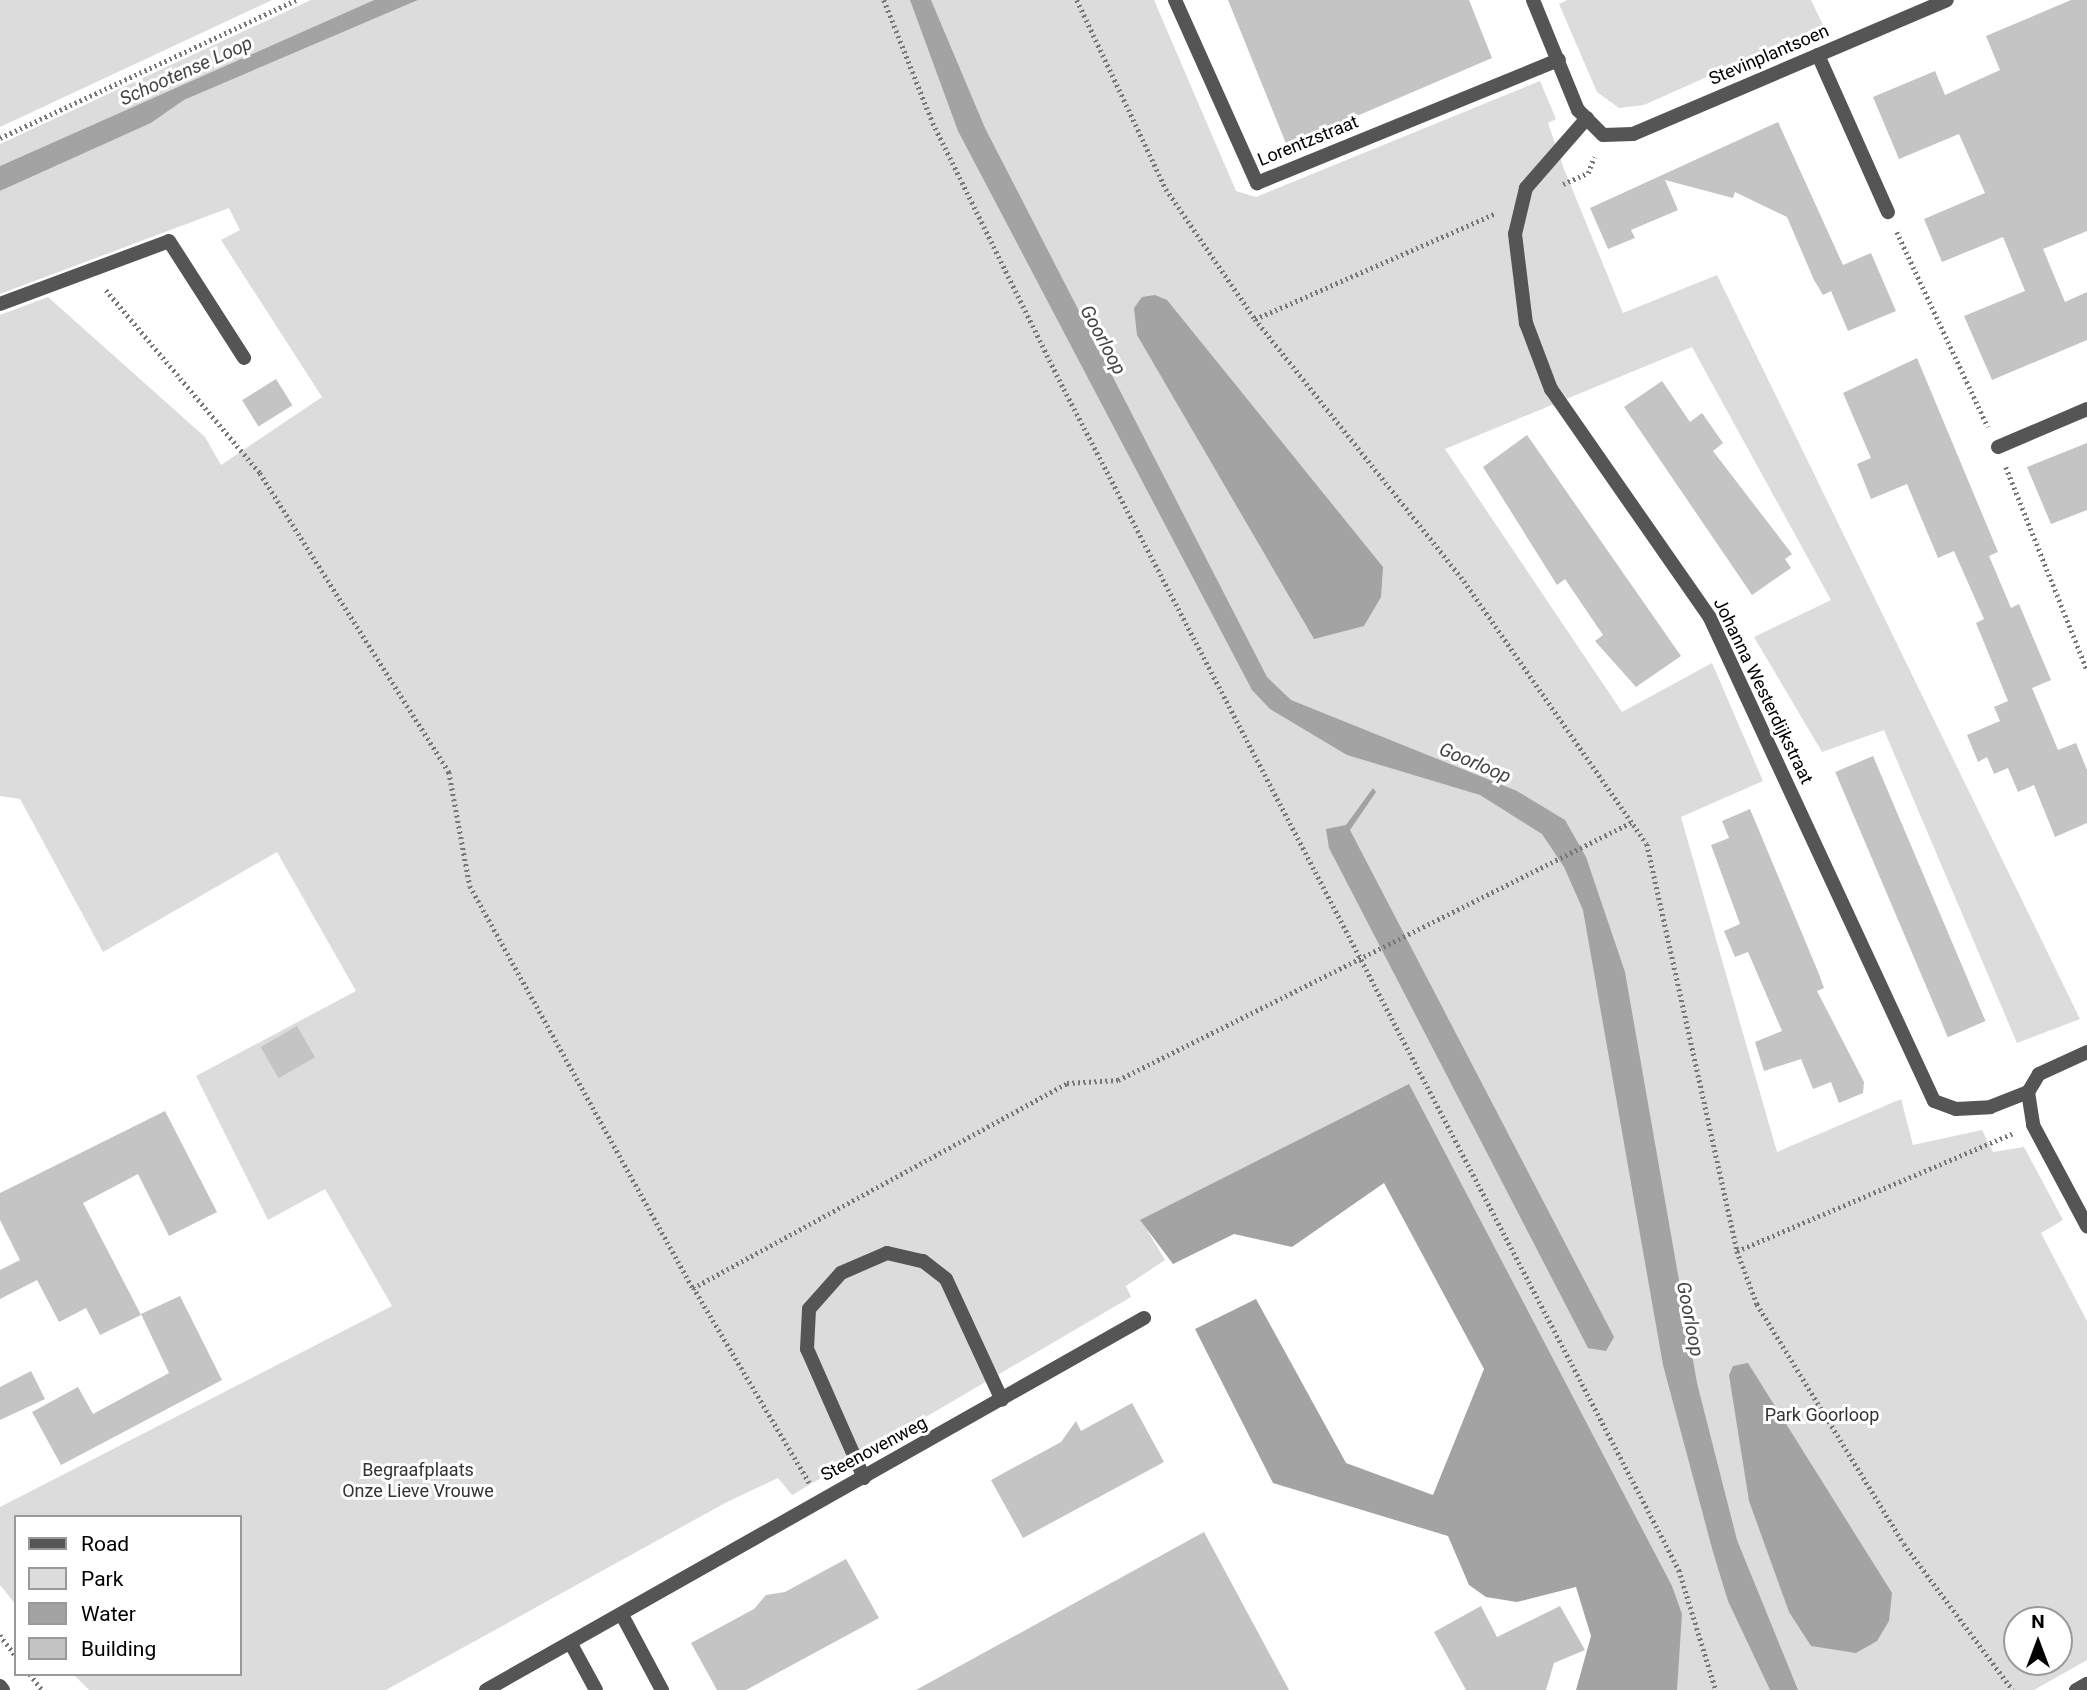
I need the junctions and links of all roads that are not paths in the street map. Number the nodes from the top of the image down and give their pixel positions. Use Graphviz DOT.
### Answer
graph roads {
  1 [pos="1175,0"];
  2 [pos="1533,0"];
  3 [pos="1947,0"];
  4 [pos="1818,55"];
  5 [pos="1559,60"];
  6 [pos="1587,118"];
  7 [pos="1888,212"];
  8 [pos="0,304"];
  9 [pos="244,358"];
  10 [pos="2087,409"];
  11 [pos="1998,447"];
  12 [pos="2087,1052"];
  13 [pos="2028,1092"];
  14 [pos="2087,1226"];
  15 [pos="1144,1318"];
  16 [pos="1002,1400"];
  17 [pos="864,1478"];
  18 [pos="623,1617"];
  19 [pos="571,1644"];
  20 [pos="2087,1684"];
  21 [pos="0,1686"];
  22 [pos="3,1690"];
  23 [pos="486,1690"];
  24 [pos="596,1690"];
  25 [pos="662,1690"];
  26 [pos="2076,1690"];
  1 -- 5 [label="street, Lorentzstraat"];
  2 -- 5 [label="street"];
  3 -- 4 [label="street, Stevinplantsoen"];
  4 -- 6 [label="street, Stevinplantsoen"];
  4 -- 7 [label="street"];
  5 -- 6 [label="street"];
  6 -- 13 [label="street, Johanna Westerdijkstraat"];
  8 -- 9 [label="street"];
  10 -- 11 [label="street"];
  12 -- 13 [label="street"];
  13 -- 14 [label="street"];
  15 -- 16 [label="street, Steenovenweg"];
  16 -- 17 [label="street, Steenovenweg"];
  16 -- 17 [label="street"];
  17 -- 18 [label="street, Steenovenweg"];
  18 -- 19 [label="street, Steenovenweg"];
  18 -- 25 [label="street"];
  19 -- 23 [label="street, Steenovenweg"];
  19 -- 24 [label="street"];
  20 -- 26 [label="street"];
  21 -- 22 [label="street"];
}
